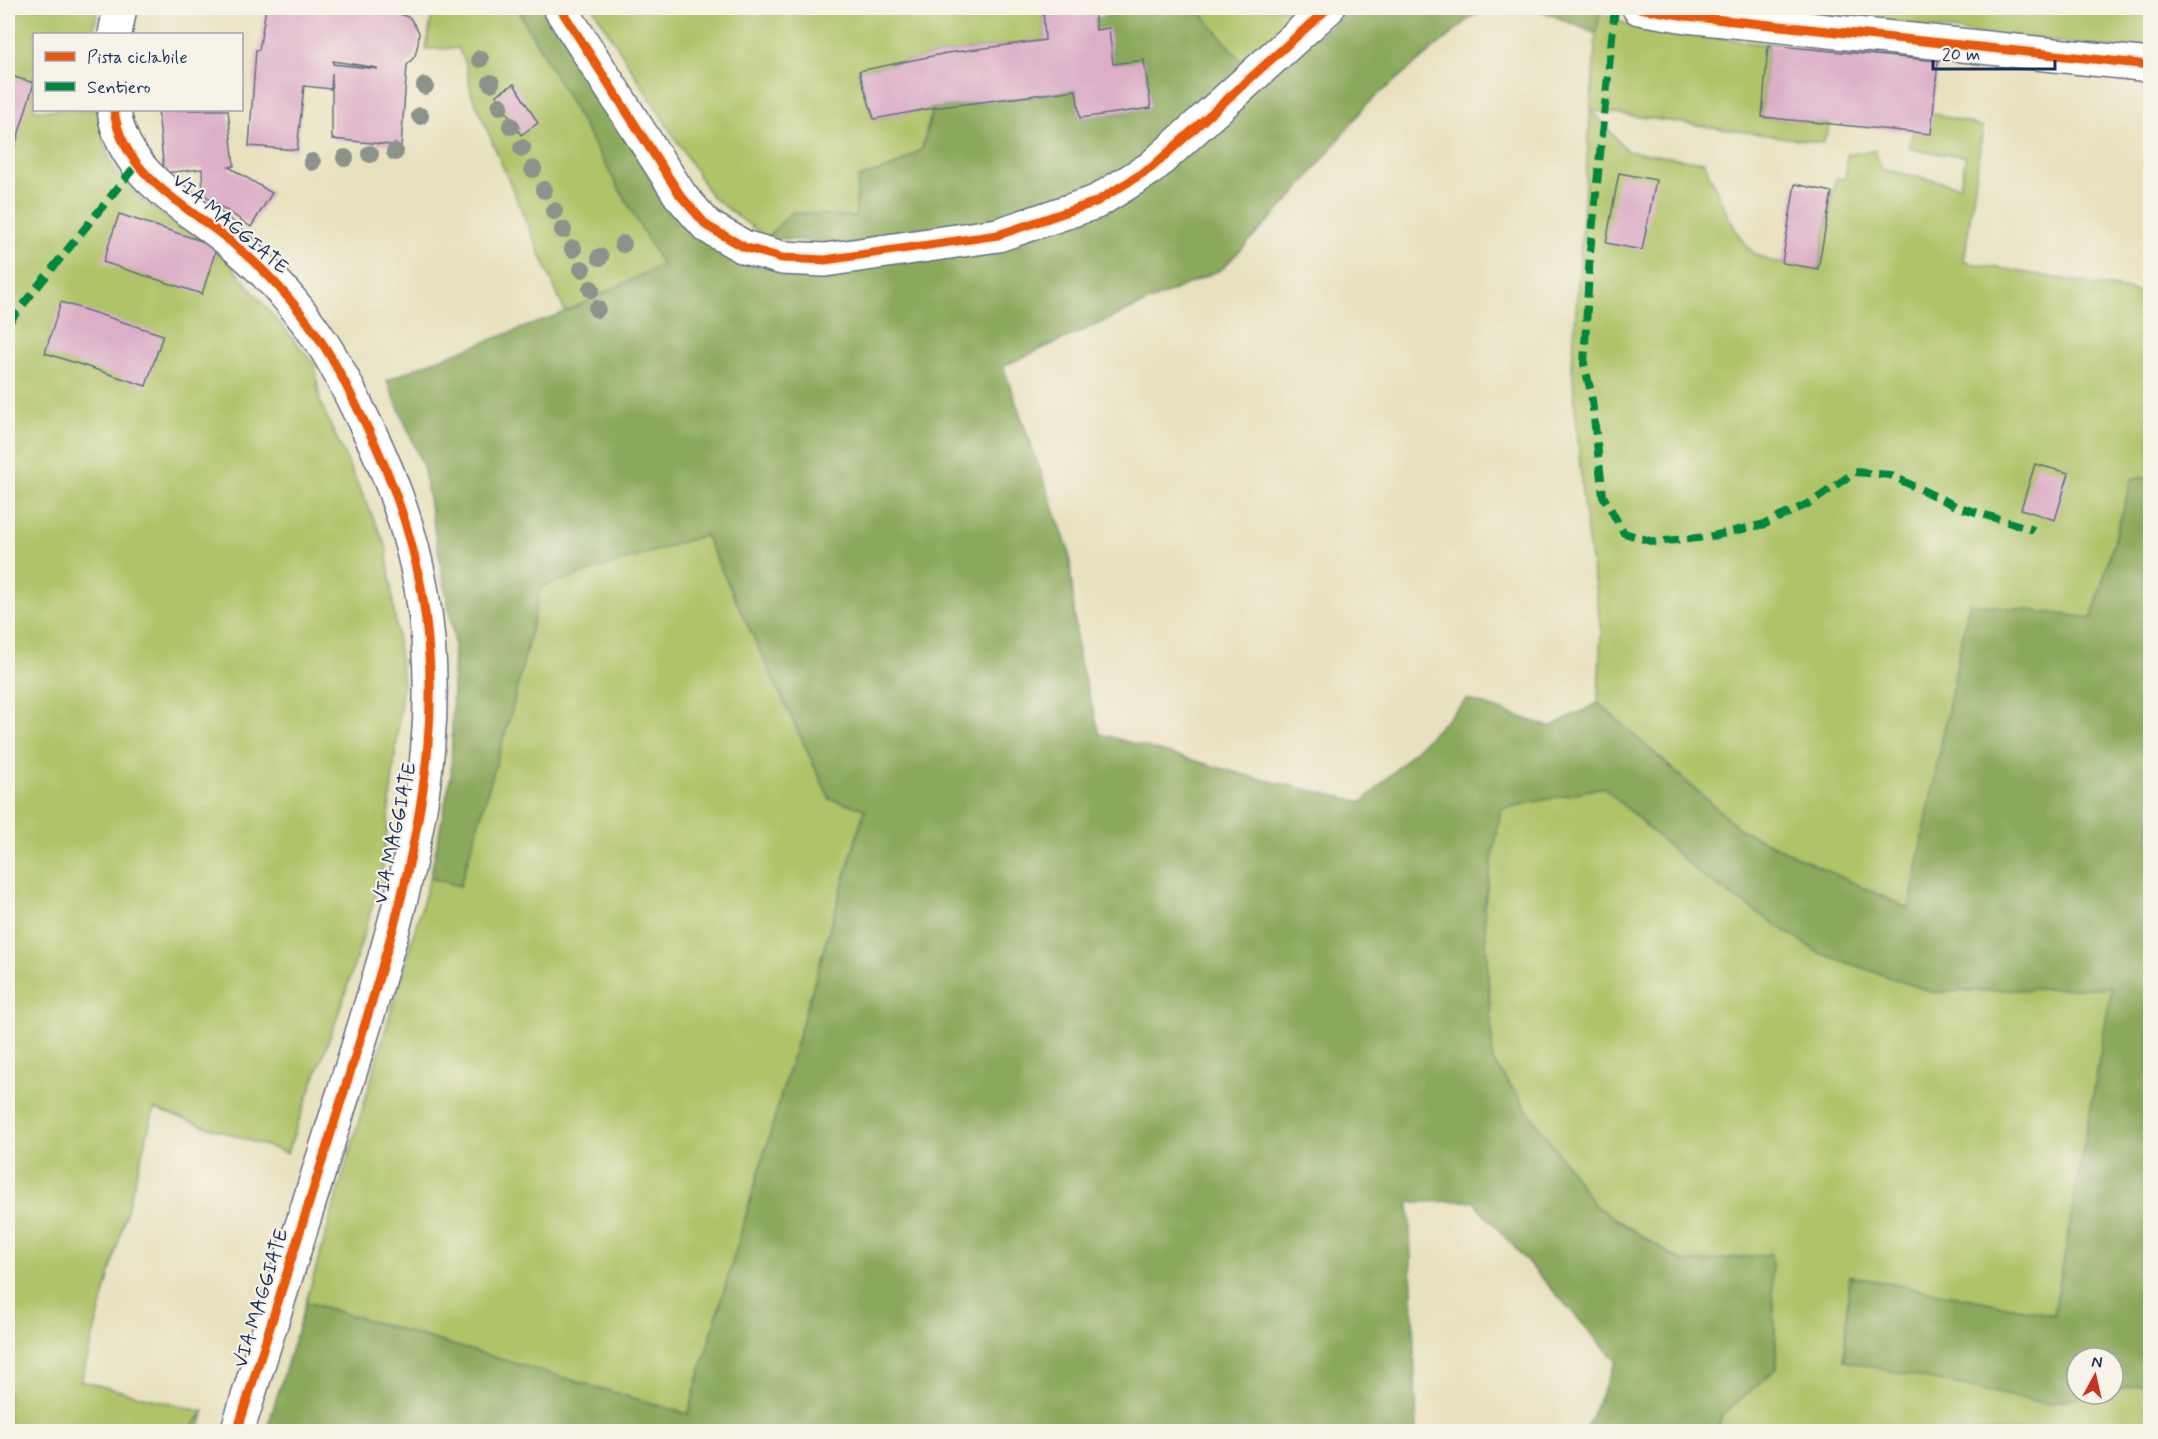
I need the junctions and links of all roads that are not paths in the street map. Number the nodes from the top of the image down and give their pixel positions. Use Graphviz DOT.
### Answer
graph roads {
  1 [pos="120,8"];
  2 [pos="560,8"];
  3 [pos="1328,8"];
  4 [pos="1639,8"];
  5 [pos="114,33"];
  6 [pos="2151,65"];
  7 [pos="114,111"];
  8 [pos="237,1431"];
  1 -- 5 [label="street"];
  2 -- 3 [label="street"];
  4 -- 6 [label="street"];
  7 -- 8 [label="street, VIA MAGGIATE"];
}
